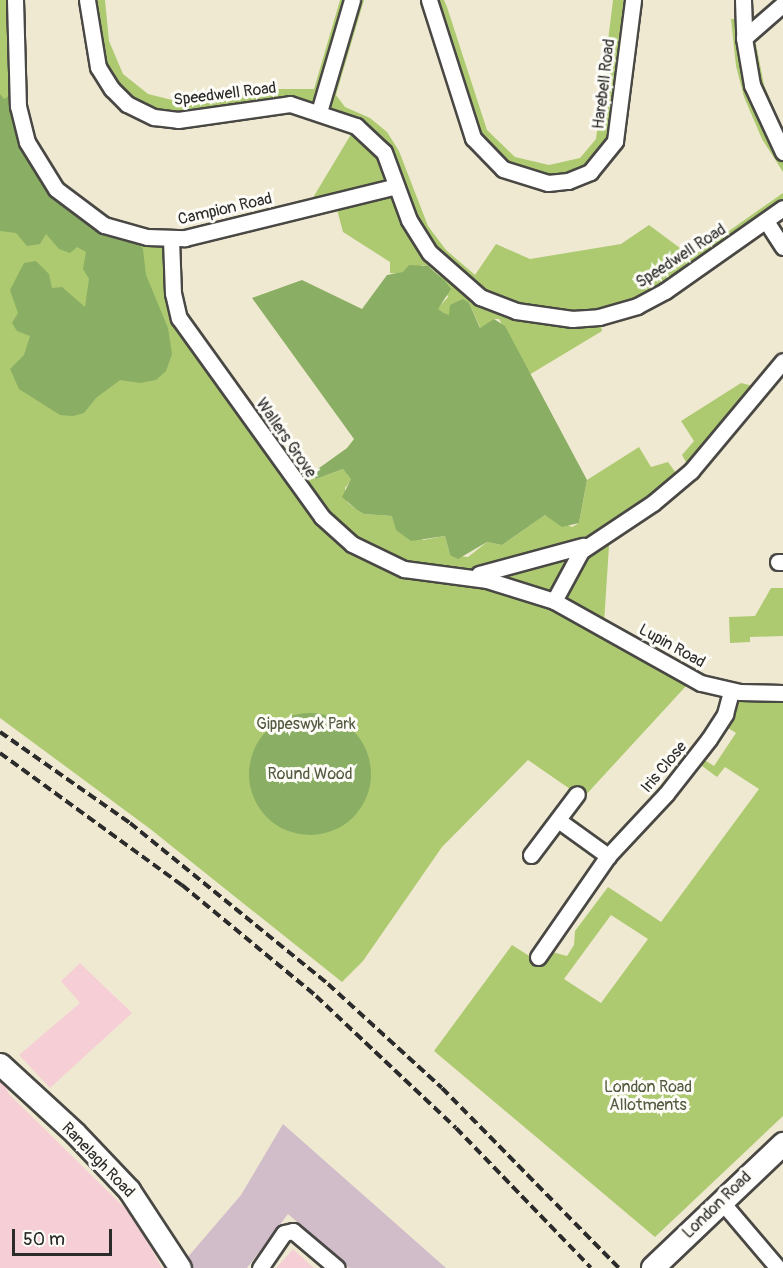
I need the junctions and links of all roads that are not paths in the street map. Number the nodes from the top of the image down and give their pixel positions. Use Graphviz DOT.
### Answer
graph roads {
  1 [pos="15,0"];
  2 [pos="87,0"];
  3 [pos="352,0"];
  4 [pos="429,0"];
  5 [pos="633,0"];
  6 [pos="743,0"];
  7 [pos="783,4"];
  8 [pos="744,38"];
  9 [pos="319,112"];
  10 [pos="783,152"];
  11 [pos="396,186"];
  12 [pos="783,208"];
  13 [pos="765,221"];
  14 [pos="171,239"];
  15 [pos="783,248"];
  16 [pos="783,361"];
  17 [pos="586,545"];
  18 [pos="459,576"];
  19 [pos="554,601"];
  20 [pos="730,691"];
  21 [pos="783,693"];
  22 [pos="577,794"];
  23 [pos="558,820"];
  24 [pos="531,855"];
  25 [pos="608,856"];
  26 [pos="538,957"];
  27 [pos="0,1064"];
  28 [pos="783,1144"];
  29 [pos="721,1201"];
  30 [pos="180,1268"];
  31 [pos="260,1268"];
  32 [pos="337,1268"];
  33 [pos="652,1268"];
  34 [pos="778,1268"];
  1 -- 14 [label="street, Campion Road"];
  2 -- 9 [label="street, Speedwell Road"];
  3 -- 9 [label="street"];
  4 -- 5 [label="street, Harebell Road"];
  6 -- 8 [label="street"];
  7 -- 8 [label="street"];
  8 -- 10 [label="street"];
  9 -- 11 [label="street, Speedwell Road"];
  11 -- 13 [label="street, Speedwell Road"];
  11 -- 14 [label="street, Campion Road"];
  12 -- 13 [label="street, Speedwell Road"];
  13 -- 15 [label="street"];
  14 -- 18 [label="street, Wallers Grove"];
  16 -- 17 [label="street, Wallers Grove"];
  17 -- 18 [label="street, Wallers Grove"];
  17 -- 19 [label="street, Wallers Grove"];
  18 -- 19 [label="street, Wallers Grove"];
  19 -- 20 [label="street, Lupin Road"];
  20 -- 21 [label="street, Lupin Road"];
  20 -- 25 [label="street, Iris Close"];
  22 -- 23 [label="street"];
  23 -- 24 [label="street"];
  23 -- 25 [label="street"];
  25 -- 26 [label="street, Iris Close"];
  27 -- 30 [label="main road, Ranelagh Road"];
  28 -- 29 [label="main road, London Road"];
  29 -- 33 [label="main road, London Road"];
  29 -- 34 [label="street"];
  31 -- 32 [label="street"];
}
